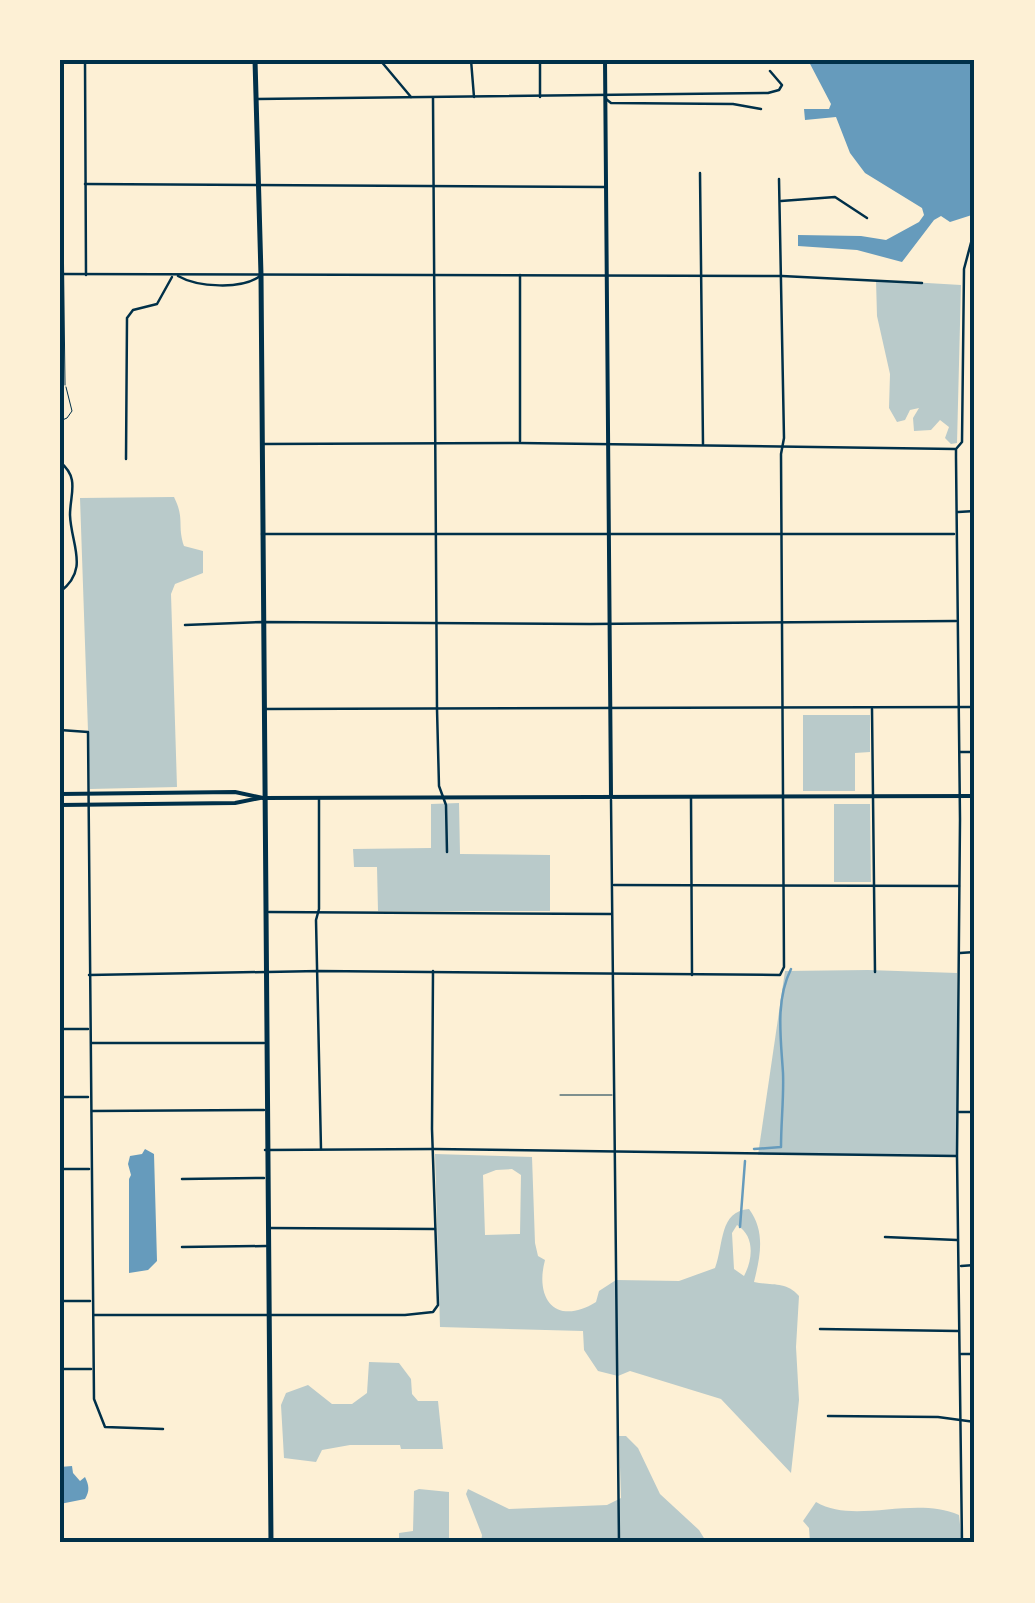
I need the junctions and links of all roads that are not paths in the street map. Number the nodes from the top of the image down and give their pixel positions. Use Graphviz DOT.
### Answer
graph roads {
  1 [pos="85,60"];
  2 [pos="254,60"];
  3 [pos="380,60"];
  4 [pos="471,60"];
  5 [pos="540,60"];
  6 [pos="605,60"];
  7 [pos="770,71"];
  8 [pos="412,98"];
  9 [pos="433,98"];
  10 [pos="474,98"];
  11 [pos="540,98"];
  12 [pos="605,98"];
  13 [pos="256,99"];
  14 [pos="761,109"];
  15 [pos="700,173"];
  16 [pos="779,179"];
  17 [pos="86,184"];
  18 [pos="259,184"];
  19 [pos="433,186"];
  20 [pos="606,187"];
  21 [pos="780,202"];
  22 [pos="60,218"];
  23 [pos="867,218"];
  24 [pos="972,239"];
  25 [pos="60,274"];
  26 [pos="434,274"];
  27 [pos="607,274"];
  28 [pos="66,275"];
  29 [pos="261,275"];
  30 [pos="520,275"];
  31 [pos="701,275"];
  32 [pos="86,276"];
  33 [pos="175,276"];
  34 [pos="782,276"];
  35 [pos="922,282"];
  36 [pos="65,385"];
  37 [pos="60,388"];
  38 [pos="60,421"];
  39 [pos="435,443"];
  40 [pos="520,443"];
  41 [pos="260,444"];
  42 [pos="608,444"];
  43 [pos="703,446"];
  44 [pos="782,446"];
  45 [pos="956,449"];
  46 [pos="126,459"];
  47 [pos="60,462"];
  48 [pos="975,511"];
  49 [pos="957,512"];
  50 [pos="261,534"];
  51 [pos="782,534"];
  52 [pos="956,534"];
  53 [pos="436,535"];
  54 [pos="610,535"];
  55 [pos="60,592"];
  56 [pos="782,621"];
  57 [pos="957,621"];
  58 [pos="262,622"];
  59 [pos="437,624"];
  60 [pos="610,624"];
  61 [pos="185,625"];
  62 [pos="872,708"];
  63 [pos="958,708"];
  64 [pos="975,708"];
  65 [pos="262,709"];
  66 [pos="437,710"];
  67 [pos="611,710"];
  68 [pos="782,710"];
  69 [pos="60,730"];
  70 [pos="959,752"];
  71 [pos="975,752"];
  72 [pos="60,794"];
  73 [pos="89,794"];
  74 [pos="319,796"];
  75 [pos="442,796"];
  76 [pos="611,796"];
  77 [pos="692,796"];
  78 [pos="782,796"];
  79 [pos="874,796"];
  80 [pos="960,796"];
  81 [pos="975,796"];
  82 [pos="263,798"];
  83 [pos="60,805"];
  84 [pos="89,805"];
  85 [pos="447,852"];
  86 [pos="692,884"];
  87 [pos="612,885"];
  88 [pos="784,885"];
  89 [pos="875,885"];
  90 [pos="959,886"];
  91 [pos="265,912"];
  92 [pos="318,913"];
  93 [pos="613,914"];
  94 [pos="958,952"];
  95 [pos="975,952"];
  96 [pos="319,970"];
  97 [pos="433,971"];
  98 [pos="264,972"];
  99 [pos="875,972"];
  100 [pos="613,974"];
  101 [pos="89,975"];
  102 [pos="692,976"];
  103 [pos="60,1029"];
  104 [pos="89,1029"];
  105 [pos="265,1043"];
  106 [pos="90,1044"];
  107 [pos="614,1094"];
  108 [pos="560,1095"];
  109 [pos="60,1097"];
  110 [pos="90,1097"];
  111 [pos="265,1110"];
  112 [pos="90,1111"];
  113 [pos="958,1112"];
  114 [pos="975,1112"];
  115 [pos="434,1149"];
  116 [pos="266,1150"];
  117 [pos="321,1150"];
  118 [pos="616,1152"];
  119 [pos="957,1156"];
  120 [pos="91,1168"];
  121 [pos="60,1169"];
  122 [pos="266,1178"];
  123 [pos="182,1179"];
  124 [pos="266,1228"];
  125 [pos="437,1229"];
  126 [pos="884,1237"];
  127 [pos="959,1240"];
  128 [pos="267,1246"];
  129 [pos="182,1248"];
  130 [pos="959,1266"];
  131 [pos="975,1266"];
  132 [pos="60,1301"];
  133 [pos="92,1301"];
  134 [pos="267,1314"];
  135 [pos="92,1315"];
  136 [pos="820,1329"];
  137 [pos="960,1331"];
  138 [pos="960,1354"];
  139 [pos="975,1354"];
  140 [pos="60,1369"];
  141 [pos="92,1369"];
  142 [pos="828,1416"];
  143 [pos="960,1419"];
  144 [pos="975,1422"];
  145 [pos="163,1429"];
  146 [pos="270,1543"];
  147 [pos="619,1543"];
  148 [pos="962,1543"];
  1 -- 17 [label="street"];
  2 -- 13 [label="main road"];
  3 -- 8 [label="street"];
  4 -- 10 [label="street"];
  5 -- 11 [label="street"];
  6 -- 12 [label="street"];
  7 -- 12 [label="street"];
  8 -- 9 [label="street"];
  8 -- 13 [label="street"];
  9 -- 10 [label="street"];
  9 -- 19 [label="street"];
  10 -- 11 [label="street"];
  11 -- 12 [label="street"];
  12 -- 14 [label="street"];
  12 -- 20 [label="street"];
  13 -- 18 [label="main road"];
  15 -- 31 [label="street"];
  16 -- 21 [label="street"];
  17 -- 18 [label="street"];
  17 -- 32 [label="street"];
  18 -- 19 [label="street"];
  18 -- 29 [label="main road"];
  19 -- 20 [label="street"];
  19 -- 26 [label="street"];
  20 -- 27 [label="street"];
  21 -- 23 [label="street"];
  21 -- 34 [label="street"];
  22 -- 28 [label="lane"];
  24 -- 45 [label="street"];
  25 -- 28 [label="street"];
  26 -- 29 [label="street"];
  26 -- 30 [label="street"];
  26 -- 39 [label="street"];
  27 -- 30 [label="street"];
  27 -- 31 [label="street"];
  27 -- 42 [label="street"];
  28 -- 32 [label="street"];
  28 -- 36 [label="lane"];
  29 -- 33 [label="street"];
  29 -- 33 [label="street"];
  29 -- 41 [label="main road"];
  30 -- 40 [label="street"];
  31 -- 34 [label="street"];
  31 -- 43 [label="street"];
  32 -- 33 [label="street"];
  33 -- 46 [label="street"];
  34 -- 35 [label="street"];
  34 -- 44 [label="street"];
  36 -- 37 [label="lane"];
  36 -- 38 [label="lane"];
  39 -- 40 [label="street"];
  39 -- 41 [label="street"];
  39 -- 53 [label="street"];
  40 -- 42 [label="street"];
  41 -- 50 [label="main road"];
  42 -- 43 [label="street"];
  42 -- 54 [label="street"];
  43 -- 44 [label="street"];
  44 -- 45 [label="street"];
  44 -- 51 [label="street"];
  45 -- 49 [label="street"];
  47 -- 55 [label="street"];
  48 -- 49 [label="street"];
  49 -- 52 [label="street"];
  50 -- 53 [label="street"];
  50 -- 58 [label="main road"];
  51 -- 52 [label="street"];
  51 -- 54 [label="street"];
  51 -- 56 [label="street"];
  52 -- 57 [label="street"];
  53 -- 54 [label="street"];
  53 -- 59 [label="street"];
  54 -- 60 [label="street"];
  56 -- 57 [label="street"];
  56 -- 60 [label="street"];
  56 -- 68 [label="street"];
  57 -- 63 [label="street"];
  58 -- 59 [label="street"];
  58 -- 61 [label="street"];
  58 -- 65 [label="main road"];
  59 -- 60 [label="street"];
  59 -- 66 [label="street"];
  60 -- 67 [label="street"];
  62 -- 63 [label="street"];
  62 -- 68 [label="street"];
  62 -- 79 [label="street"];
  63 -- 64 [label="street"];
  63 -- 70 [label="street"];
  65 -- 66 [label="street"];
  65 -- 82 [label="main road"];
  66 -- 67 [label="street"];
  66 -- 75 [label="street"];
  67 -- 68 [label="street"];
  67 -- 76 [label="street"];
  68 -- 78 [label="street"];
  69 -- 73 [label="street"];
  70 -- 71 [label="street"];
  70 -- 80 [label="street"];
  72 -- 73 [label="street"];
  73 -- 82 [label="street"];
  73 -- 84 [label="street"];
  74 -- 75 [label="street"];
  74 -- 82 [label="street"];
  74 -- 92 [label="street"];
  75 -- 76 [label="street"];
  75 -- 85 [label="street"];
  76 -- 77 [label="street"];
  76 -- 87 [label="street"];
  77 -- 78 [label="street"];
  77 -- 86 [label="street"];
  78 -- 79 [label="street"];
  78 -- 88 [label="street"];
  79 -- 80 [label="street"];
  79 -- 89 [label="street"];
  80 -- 81 [label="street"];
  80 -- 90 [label="street"];
  82 -- 84 [label="street"];
  82 -- 91 [label="main road"];
  83 -- 84 [label="street"];
  84 -- 101 [label="street"];
  86 -- 87 [label="street"];
  86 -- 88 [label="street"];
  86 -- 102 [label="street"];
  87 -- 93 [label="street"];
  88 -- 89 [label="street"];
  88 -- 102 [label="street"];
  89 -- 90 [label="street"];
  89 -- 99 [label="street"];
  90 -- 94 [label="street"];
  91 -- 92 [label="street"];
  91 -- 98 [label="main road"];
  92 -- 93 [label="street"];
  92 -- 96 [label="street"];
  93 -- 100 [label="street"];
  94 -- 95 [label="street"];
  94 -- 113 [label="street"];
  96 -- 97 [label="street"];
  96 -- 98 [label="street"];
  96 -- 117 [label="street"];
  97 -- 100 [label="street"];
  97 -- 115 [label="street"];
  98 -- 101 [label="street"];
  98 -- 105 [label="main road"];
  100 -- 102 [label="street"];
  100 -- 107 [label="street"];
  101 -- 104 [label="street"];
  103 -- 104 [label="street"];
  104 -- 106 [label="street"];
  105 -- 106 [label="street"];
  105 -- 111 [label="main road"];
  106 -- 110 [label="street"];
  107 -- 108 [label="lane"];
  107 -- 118 [label="street"];
  109 -- 110 [label="street"];
  110 -- 112 [label="street"];
  111 -- 112 [label="street"];
  111 -- 116 [label="main road"];
  112 -- 120 [label="street"];
  113 -- 114 [label="street"];
  113 -- 119 [label="street"];
  115 -- 117 [label="street"];
  115 -- 118 [label="street"];
  115 -- 125 [label="street"];
  116 -- 117 [label="street"];
  116 -- 122 [label="main road"];
  118 -- 119 [label="street"];
  118 -- 147 [label="street"];
  119 -- 127 [label="street"];
  120 -- 121 [label="street"];
  120 -- 133 [label="street"];
  122 -- 123 [label="street"];
  122 -- 124 [label="main road"];
  124 -- 125 [label="street"];
  124 -- 128 [label="main road"];
  125 -- 134 [label="street"];
  126 -- 127 [label="street"];
  127 -- 130 [label="street"];
  128 -- 129 [label="street"];
  128 -- 134 [label="main road"];
  130 -- 131 [label="street"];
  130 -- 137 [label="street"];
  132 -- 133 [label="street"];
  133 -- 135 [label="street"];
  134 -- 135 [label="street"];
  134 -- 146 [label="main road"];
  135 -- 141 [label="street"];
  136 -- 137 [label="street"];
  137 -- 138 [label="street"];
  138 -- 139 [label="street"];
  138 -- 143 [label="street"];
  140 -- 141 [label="street"];
  141 -- 145 [label="street"];
  142 -- 143 [label="street"];
  143 -- 144 [label="street"];
  143 -- 148 [label="street"];
}
